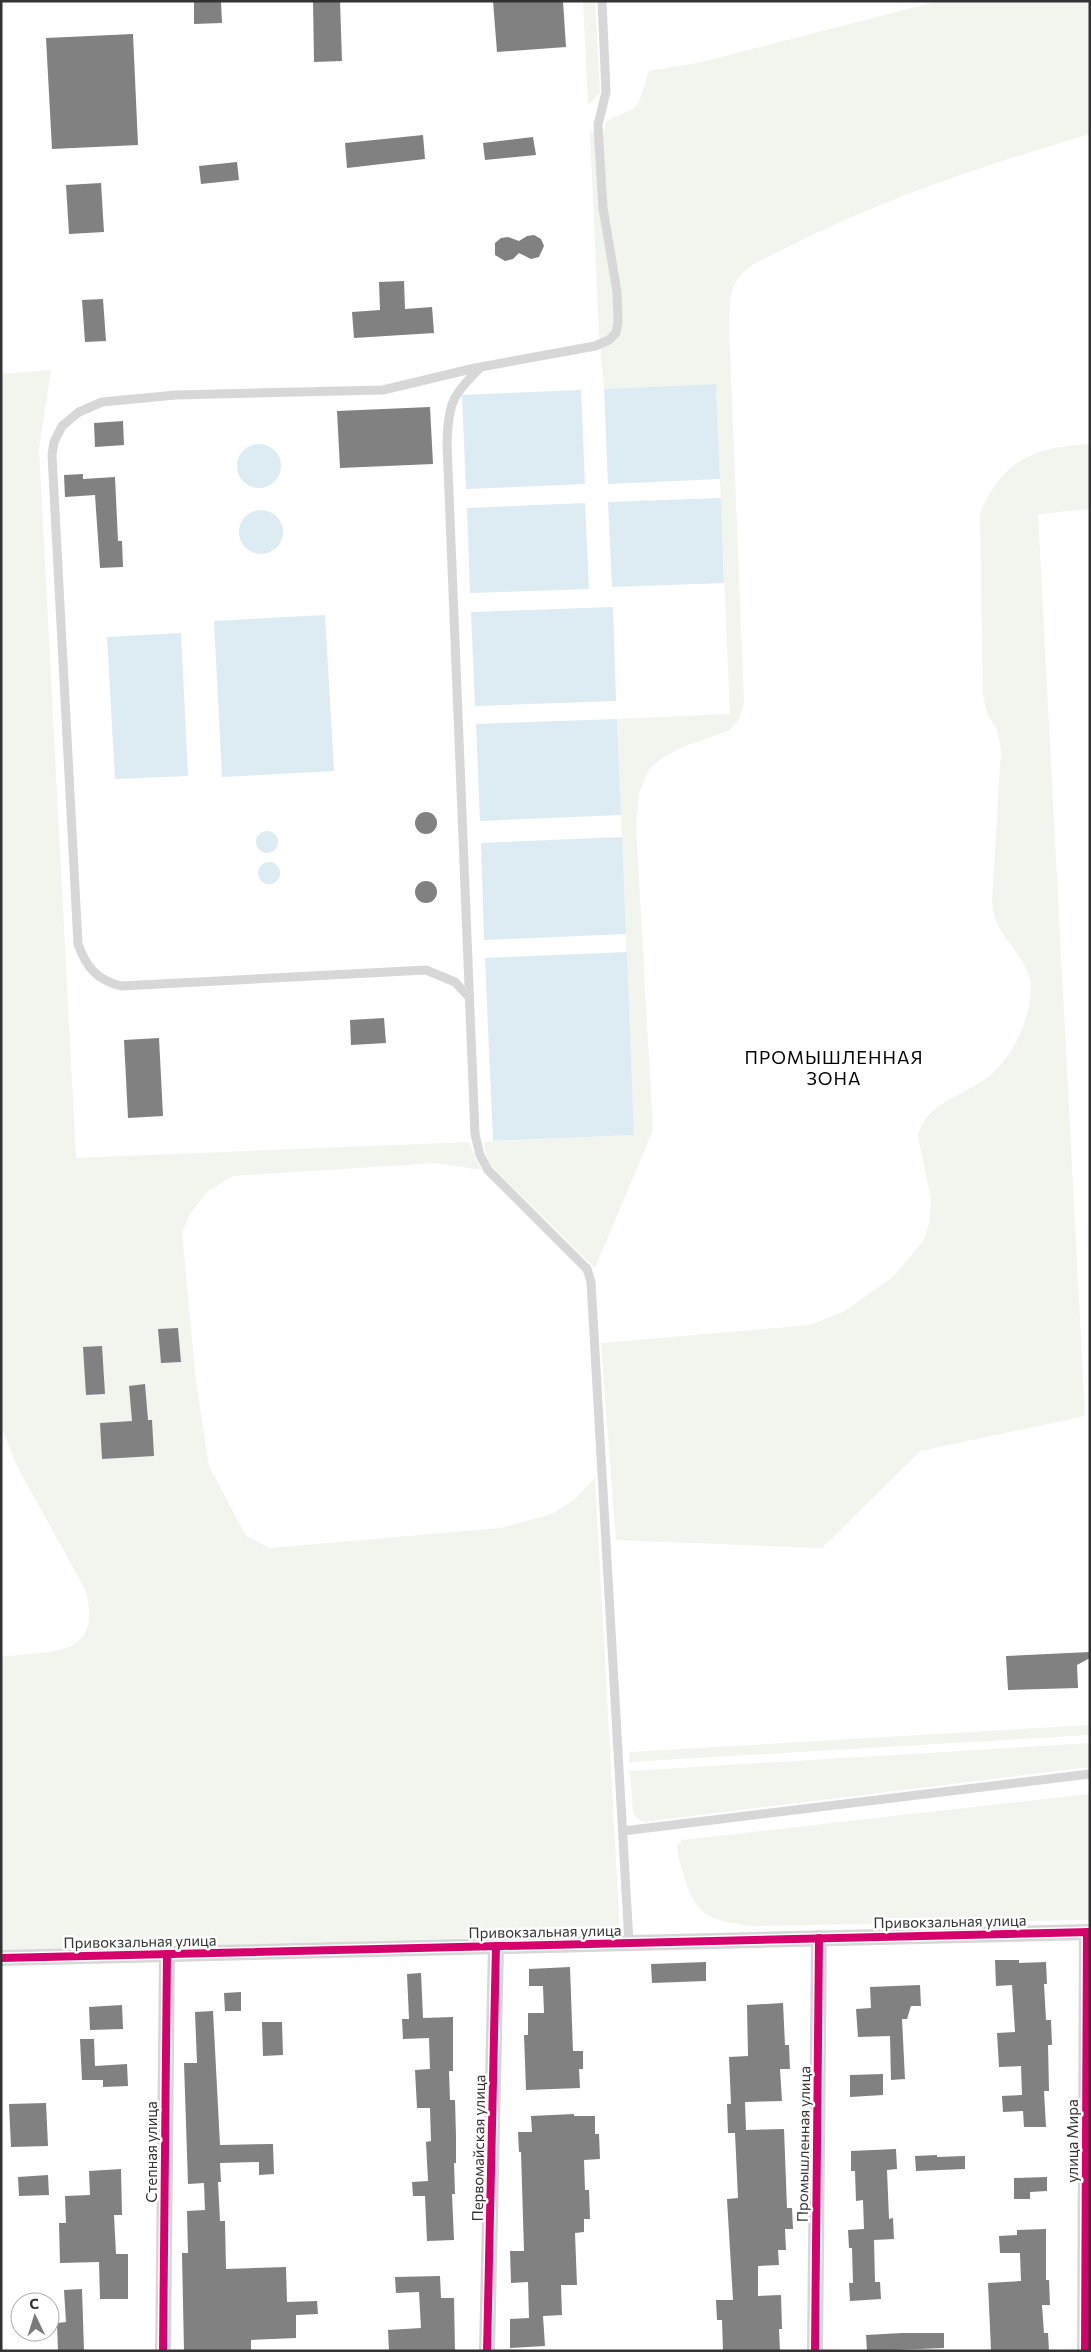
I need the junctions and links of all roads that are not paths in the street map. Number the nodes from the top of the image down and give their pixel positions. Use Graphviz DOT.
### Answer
graph roads {
  1 [pos="602,1"];
  2 [pos="480,367"];
  3 [pos="469,997"];
  4 [pos="1090,1774"];
  5 [pos="623,1831"];
  6 [pos="1089,1932"];
  7 [pos="819,1938"];
  8 [pos="629,1943"];
  9 [pos="496,1946"];
  10 [pos="167,1954"];
  11 [pos="1,1958"];
  12 [pos="164,2351"];
  13 [pos="487,2351"];
  14 [pos="815,2351"];
  15 [pos="1085,2351"];
  1 -- 2 [label="lane"];
  2 -- 3 [label="lane"];
  2 -- 3 [label="lane"];
  3 -- 5 [label="lane"];
  4 -- 5 [label="lane"];
  5 -- 8 [label="lane"];
  6 -- 7 [label="street, Привокзальная улица"];
  6 -- 15 [label="street, улица Мира"];
  7 -- 8 [label="street, Привокзальная улица"];
  7 -- 14 [label="street, Промышленная улица"];
  8 -- 9 [label="street, Привокзальная улица"];
  9 -- 10 [label="street, Привокзальная улица"];
  9 -- 13 [label="street, Первомайская улица"];
  10 -- 11 [label="street, Привокзальная улица"];
  10 -- 12 [label="street, Степная улица"];
}
